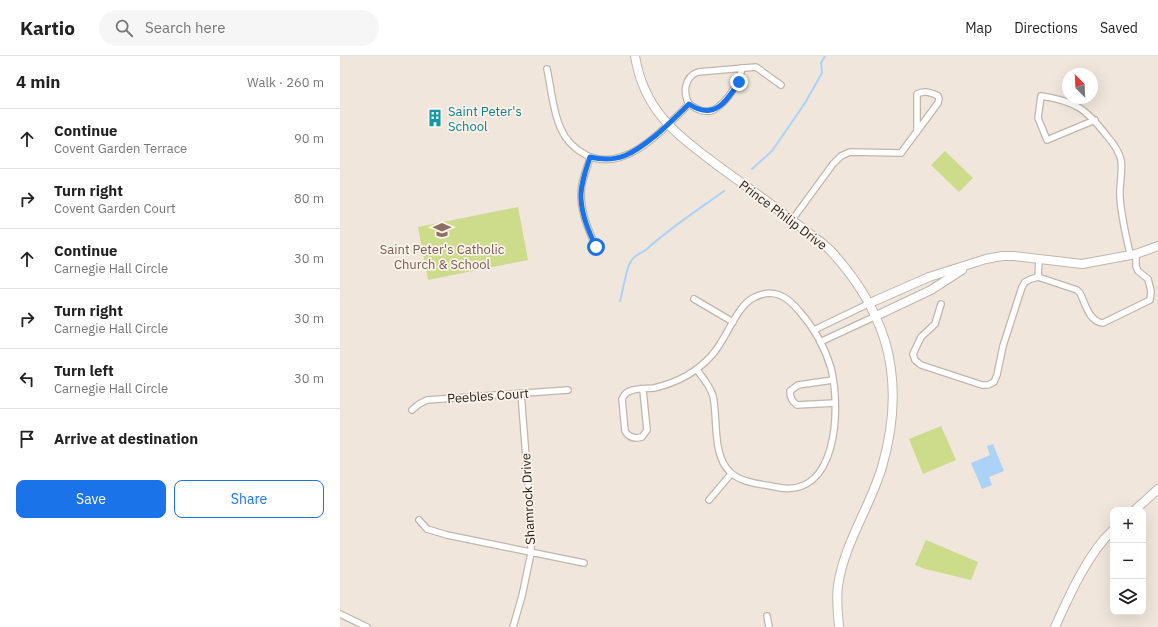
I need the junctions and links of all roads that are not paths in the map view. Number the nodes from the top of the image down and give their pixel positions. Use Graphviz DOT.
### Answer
graph roads {
  1 [pos="635,56"];
  2 [pos="742,68"];
  3 [pos="547,69"];
  4 [pos="781,85"];
  5 [pos="689,104"];
  6 [pos="1094,120"];
  7 [pos="668,125"];
  8 [pos="917,131"];
  9 [pos="590,157"];
  10 [pos="792,220"];
  11 [pos="596,247"];
  12 [pos="1157,247"];
  13 [pos="1133,254"];
  14 [pos="1039,260"];
  15 [pos="973,263"];
  16 [pos="1038,278"];
  17 [pos="694,299"];
  18 [pos="870,303"];
  19 [pos="941,304"];
  20 [pos="876,316"];
  21 [pos="734,322"];
  22 [pos="814,330"];
  23 [pos="820,342"];
  24 [pos="697,370"];
  25 [pos="833,380"];
  26 [pos="568,390"];
  27 [pos="643,390"];
  28 [pos="521,393"];
  29 [pos="835,403"];
  30 [pos="412,410"];
  31 [pos="731,474"];
  32 [pos="1158,489"];
  33 [pos="709,500"];
  34 [pos="1138,507"];
  35 [pos="419,520"];
  36 [pos="1110,534"];
  37 [pos="531,553"];
  38 [pos="584,563"];
  39 [pos="340,614"];
  40 [pos="767,616"];
  41 [pos="367,627"];
  42 [pos="513,627"];
  43 [pos="769,627"];
  44 [pos="839,627"];
  45 [pos="1055,627"];
  1 -- 7 [label="street, Prince Philip Drive"];
  2 -- 4 [label="street"];
  2 -- 5 [label="street"];
  2 -- 5 [label="street"];
  3 -- 9 [label="street"];
  5 -- 7 [label="street"];
  6 -- 6 [label="street"];
  6 -- 13 [label="street"];
  7 -- 9 [label="street"];
  7 -- 10 [label="street, Prince Philip Drive"];
  8 -- 8 [label="street"];
  8 -- 10 [label="street"];
  9 -- 11 [label="street"];
  10 -- 18 [label="street, Prince Philip Drive"];
  12 -- 13 [label="street"];
  13 -- 14 [label="street"];
  13 -- 16 [label="street"];
  14 -- 15 [label="street"];
  14 -- 16 [label="street"];
  15 -- 18 [label="street"];
  15 -- 20 [label="street"];
  16 -- 19 [label="street"];
  17 -- 21 [label="street"];
  18 -- 20 [label="street, Prince Philip Drive"];
  18 -- 22 [label="street"];
  20 -- 23 [label="street"];
  20 -- 44 [label="street, Prince Philip Drive"];
  21 -- 22 [label="street"];
  21 -- 24 [label="street"];
  22 -- 23 [label="street"];
  23 -- 25 [label="street"];
  24 -- 27 [label="street"];
  24 -- 31 [label="street"];
  25 -- 29 [label="street"];
  25 -- 29 [label="street"];
  26 -- 28 [label="street, Peebles Court"];
  27 -- 27 [label="street"];
  28 -- 30 [label="street, Peebles Court"];
  28 -- 37 [label="street, Shamrock Drive"];
  29 -- 31 [label="street"];
  31 -- 33 [label="street"];
  32 -- 34 [label="street"];
  35 -- 37 [label="street"];
  36 -- 45 [label="street"];
  37 -- 38 [label="street"];
  37 -- 42 [label="street, Shamrock Drive"];
  39 -- 41 [label="street"];
  40 -- 43 [label="street"];
}
